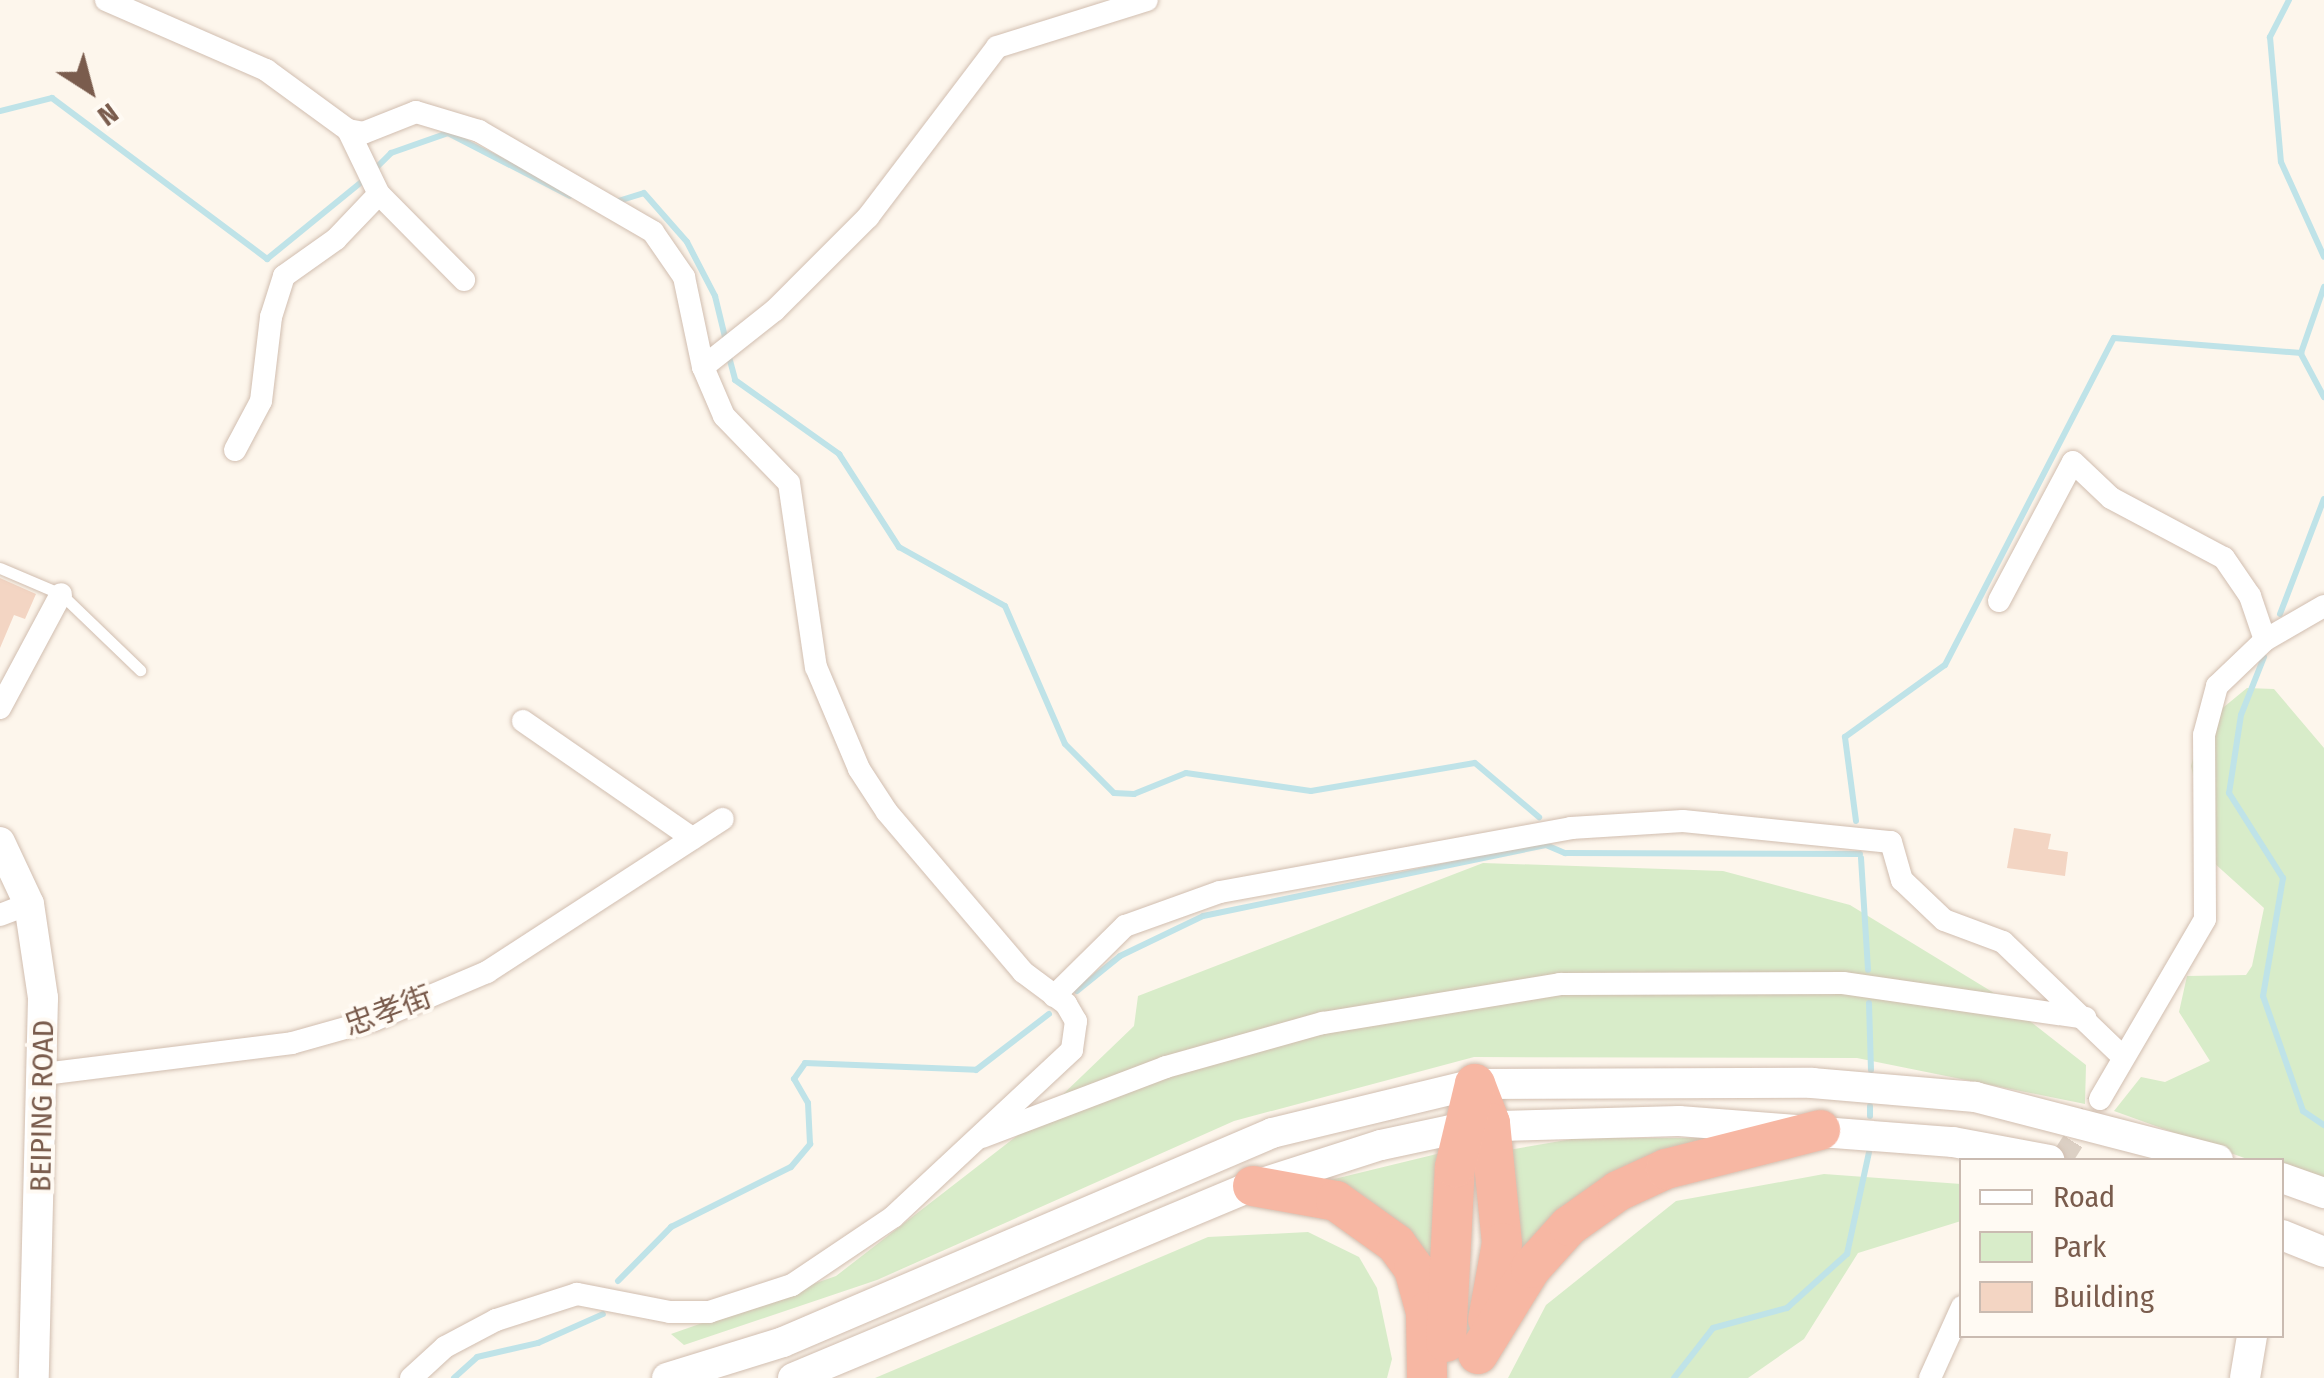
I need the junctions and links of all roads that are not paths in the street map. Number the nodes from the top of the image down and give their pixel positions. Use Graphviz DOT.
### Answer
graph roads {
  1 [pos="106,0"];
  2 [pos="1147,0"];
  3 [pos="348,130"];
  4 [pos="379,194"];
  5 [pos="464,280"];
  6 [pos="709,363"];
  7 [pos="235,450"];
  8 [pos="0,568"];
  9 [pos="61,594"];
  10 [pos="2000,601"];
  11 [pos="2324,606"];
  12 [pos="2264,640"];
  13 [pos="140,670"];
  14 [pos="0,708"];
  15 [pos="524,721"];
  16 [pos="723,819"];
  17 [pos="692,838"];
  18 [pos="0,842"];
  19 [pos="29,904"];
  20 [pos="0,915"];
  21 [pos="1054,996"];
  22 [pos="2084,1018"];
  23 [pos="2122,1057"];
  24 [pos="44,1074"];
  25 [pos="1475,1084"];
  26 [pos="2100,1100"];
  27 [pos="1477,1125"];
  28 [pos="1820,1130"];
  29 [pos="971,1141"];
  30 [pos="2038,1158"];
  31 [pos="2210,1158"];
  32 [pos="1253,1186"];
  33 [pos="2285,1189"];
  34 [pos="2324,1193"];
  35 [pos="2284,1236"];
  36 [pos="2324,1252"];
  37 [pos="1959,1313"];
  38 [pos="2252,1338"];
  39 [pos="783,1342"];
  40 [pos="1472,1366"];
  41 [pos="34,1378"];
  42 [pos="411,1378"];
  43 [pos="667,1378"];
  44 [pos="793,1378"];
  45 [pos="1430,1378"];
  46 [pos="1930,1378"];
  47 [pos="2245,1378"];
  1 -- 3 [label="street"];
  2 -- 6 [label="street"];
  3 -- 4 [label="street"];
  3 -- 6 [label="street"];
  4 -- 5 [label="street"];
  4 -- 7 [label="street"];
  6 -- 21 [label="street"];
  8 -- 9 [label="lane"];
  9 -- 13 [label="lane"];
  9 -- 14 [label="street"];
  10 -- 12 [label="street"];
  11 -- 12 [label="street"];
  12 -- 23 [label="street"];
  15 -- 17 [label="street"];
  16 -- 17 [label="street, 忠孝街"];
  17 -- 24 [label="street, 忠孝街"];
  18 -- 19 [label="main road, BEIPING ROAD"];
  19 -- 20 [label="street"];
  19 -- 24 [label="main road, BEIPING ROAD"];
  21 -- 22 [label="street"];
  21 -- 29 [label="street"];
  22 -- 23 [label="street"];
  22 -- 29 [label="street"];
  23 -- 26 [label="street"];
  24 -- 41 [label="main road, BEIPING ROAD"];
  25 -- 27 [label="highway"];
  25 -- 31 [label="main road"];
  25 -- 39 [label="main road"];
  27 -- 28 [label="main road"];
  27 -- 32 [label="main road"];
  27 -- 40 [label="highway"];
  27 -- 45 [label="highway"];
  28 -- 30 [label="main road"];
  28 -- 40 [label="highway"];
  29 -- 42 [label="street"];
  32 -- 44 [label="main road"];
  32 -- 45 [label="highway"];
  33 -- 34 [label="main road"];
  35 -- 36 [label="main road"];
  37 -- 46 [label="street"];
  38 -- 47 [label="main road"];
  39 -- 43 [label="main road"];
  39 -- 44 [label="main road"];
}
